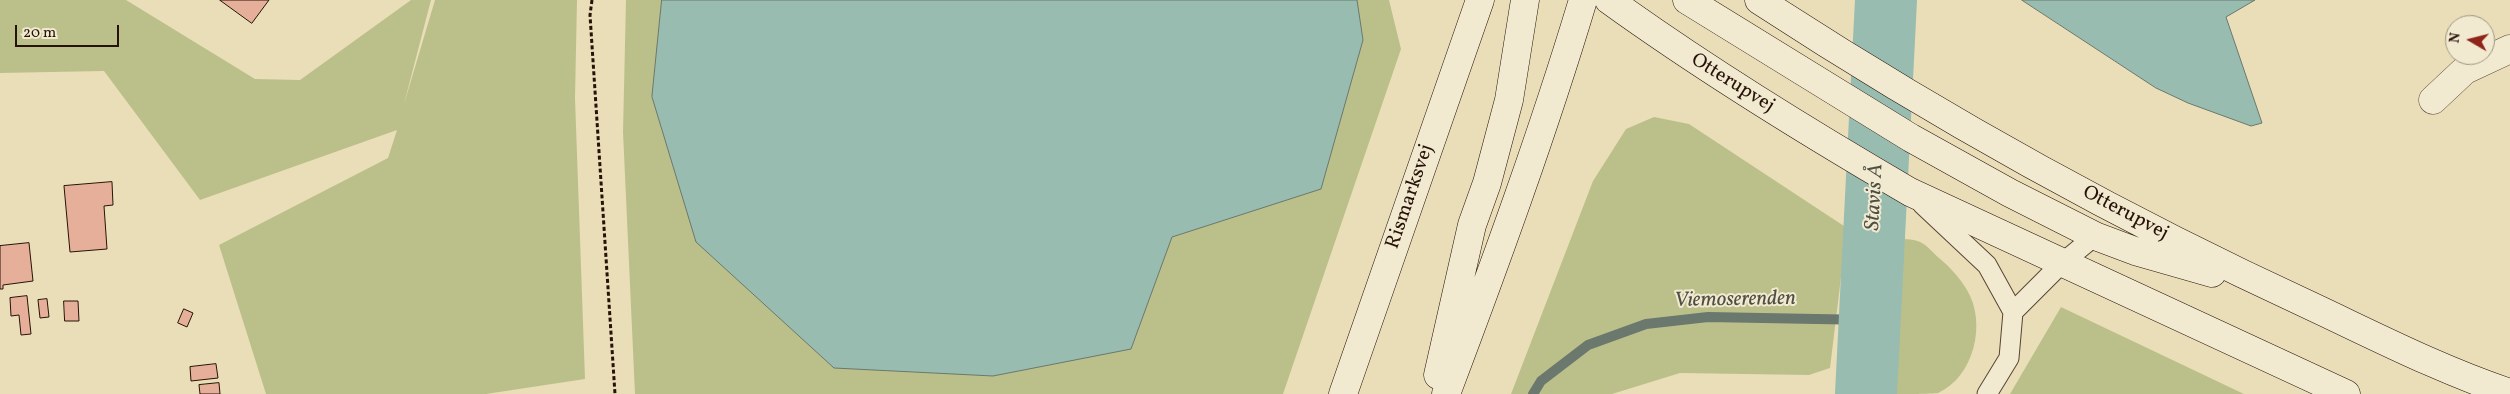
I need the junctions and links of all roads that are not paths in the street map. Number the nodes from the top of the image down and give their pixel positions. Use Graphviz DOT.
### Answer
graph roads {
  1 [pos="1480,0"];
  2 [pos="1525,0"];
  3 [pos="1583,0"];
  4 [pos="1687,0"];
  5 [pos="1759,0"];
  6 [pos="1616,4"];
  7 [pos="2510,49"];
  8 [pos="2433,100"];
  9 [pos="1910,192"];
  10 [pos="2095,236"];
  11 [pos="2061,264"];
  12 [pos="2283,293"];
  13 [pos="2013,312"];
  14 [pos="1343,394"];
  15 [pos="1434,394"];
  16 [pos="1446,394"];
  17 [pos="1987,394"];
  18 [pos="2346,394"];
  19 [pos="2510,394"];
  1 -- 14 [label="main road, Rismarksvej"];
  2 -- 15 [label="main road"];
  3 -- 16 [label="main road"];
  4 -- 10 [label="main road"];
  5 -- 12 [label="main road, Otterupvej"];
  6 -- 9 [label="main road, Otterupvej"];
  7 -- 8 [label="main road"];
  9 -- 11 [label="main road, Otterupvej"];
  9 -- 13 [label="lane"];
  10 -- 11 [label="lane"];
  10 -- 12 [label="main road"];
  11 -- 13 [label="lane"];
  11 -- 18 [label="main road, Otterupvej"];
  12 -- 19 [label="main road, Otterupvej"];
  13 -- 17 [label="lane"];
}
